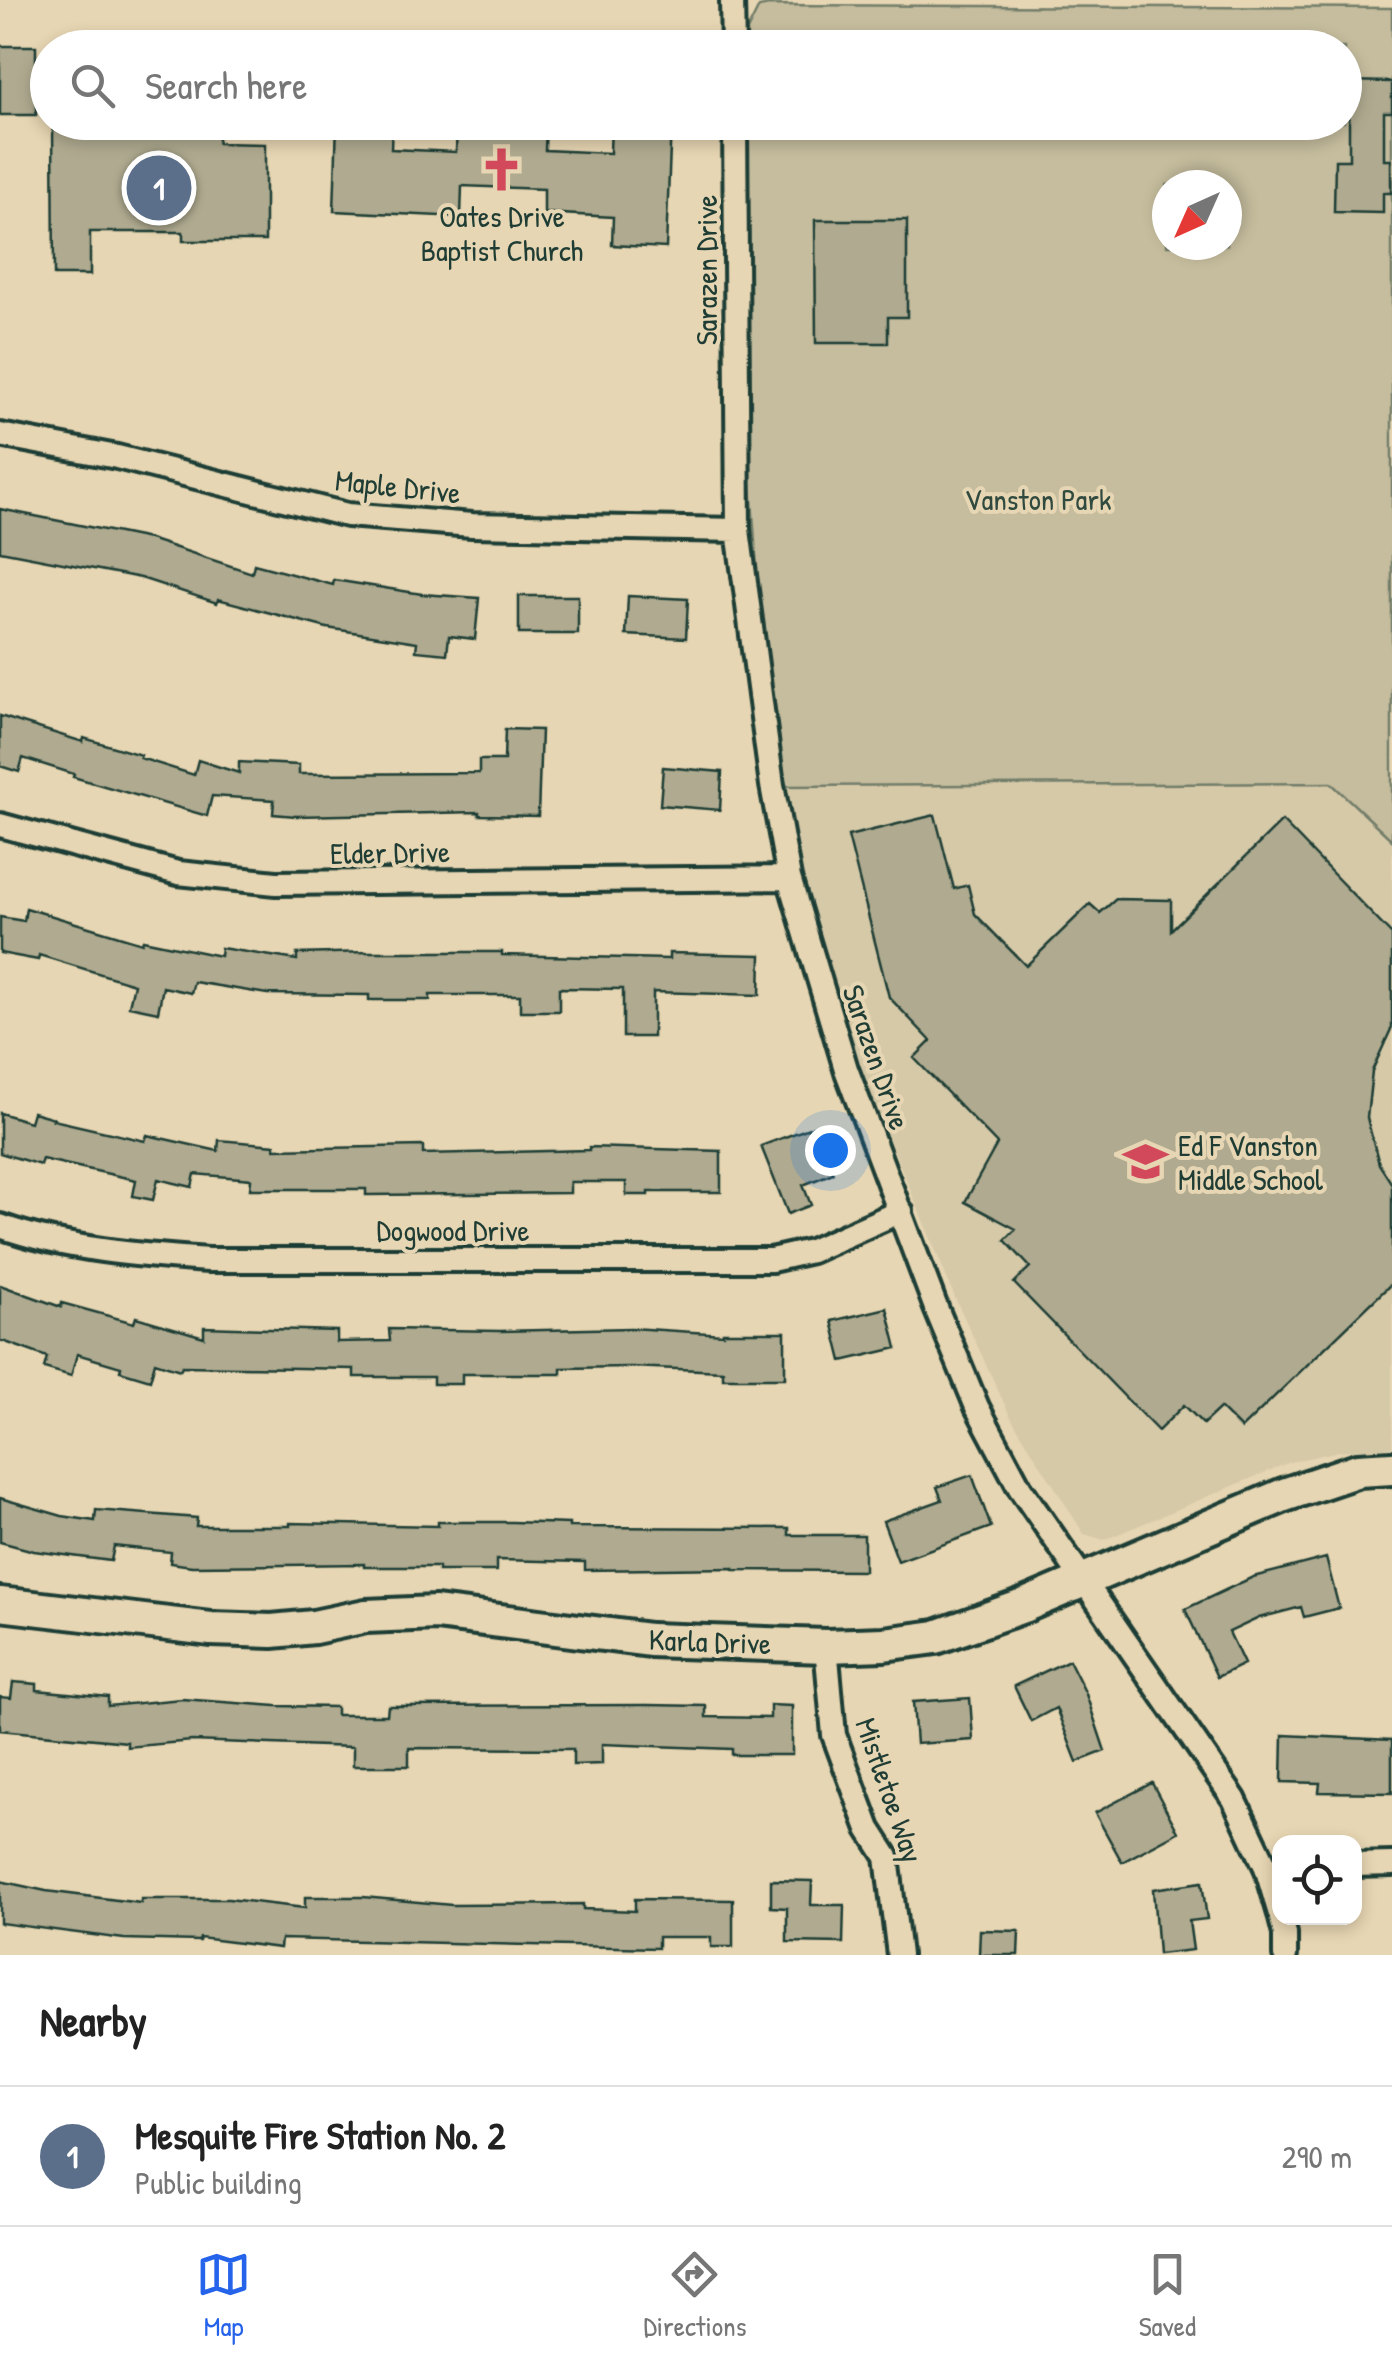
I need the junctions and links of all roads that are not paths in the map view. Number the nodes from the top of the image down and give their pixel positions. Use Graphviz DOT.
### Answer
graph roads {
  1 [pos="732,0"];
  2 [pos="733,30"];
  3 [pos="736,140"];
  4 [pos="0,435"];
  5 [pos="738,530"];
  6 [pos="0,825"];
  7 [pos="789,878"];
  8 [pos="900,1211"];
  9 [pos="0,1226"];
  10 [pos="1392,1468"];
  11 [pos="1084,1579"];
  12 [pos="0,1604"];
  13 [pos="826,1646"];
  14 [pos="1392,1864"];
  15 [pos="1272,1865"];
  16 [pos="1362,1865"];
  17 [pos="1282,1925"];
  18 [pos="899,1955"];
  19 [pos="1286,1955"];
  1 -- 2 [label="street"];
  3 -- 5 [label="street, Sarazen Drive"];
  4 -- 5 [label="street, Maple Drive"];
  5 -- 7 [label="street, Sarazen Drive"];
  6 -- 7 [label="street, Elder Drive"];
  7 -- 8 [label="street, Sarazen Drive"];
  8 -- 9 [label="street, Dogwood Drive"];
  8 -- 11 [label="street, Sarazen Drive"];
  10 -- 11 [label="street, Karla Drive"];
  11 -- 13 [label="street, Karla Drive"];
  11 -- 15 [label="street, Sarazen Drive"];
  12 -- 13 [label="street, Karla Drive"];
  13 -- 18 [label="street, Mistletoe Way"];
  14 -- 16 [label="street"];
  17 -- 19 [label="street, Sarazen Drive"];
}
